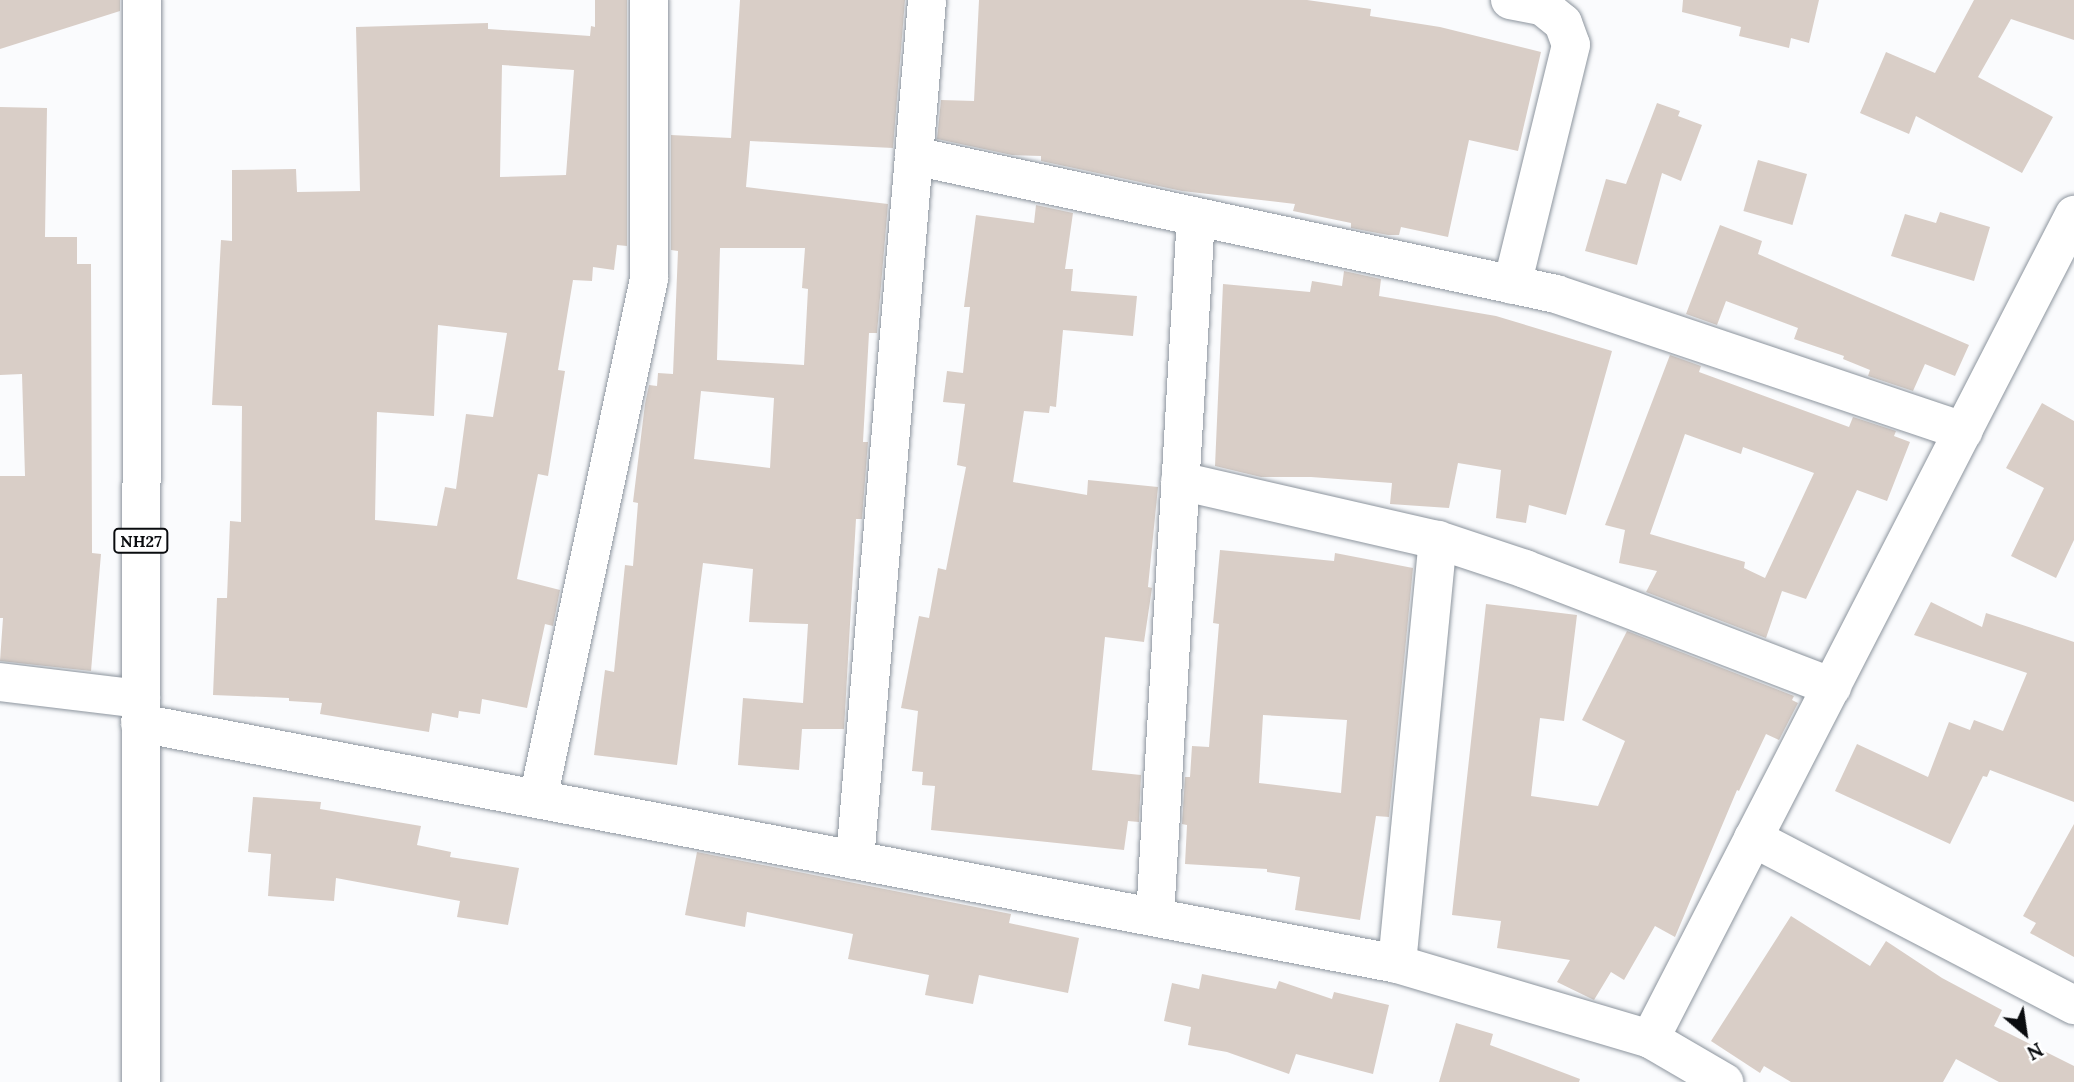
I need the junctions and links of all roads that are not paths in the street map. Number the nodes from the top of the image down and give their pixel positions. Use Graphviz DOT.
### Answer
graph roads {
  1 [pos="142,0"];
  2 [pos="649,0"];
  3 [pos="927,0"];
  4 [pos="1510,0"];
  5 [pos="914,156"];
  6 [pos="2074,215"];
  7 [pos="1196,217"];
  8 [pos="1511,285"];
  9 [pos="1964,431"];
  10 [pos="1180,481"];
  11 [pos="1438,540"];
  12 [pos="0,682"];
  13 [pos="1832,687"];
  14 [pos="141,711"];
  15 [pos="538,799"];
  16 [pos="1754,838"];
  17 [pos="855,860"];
  18 [pos="1155,917"];
  19 [pos="1397,964"];
  20 [pos="2074,1004"];
  21 [pos="1650,1039"];
  22 [pos="141,1082"];
  23 [pos="1724,1082"];
  1 -- 14 [label="main road, NH27"];
  2 -- 15 [label="main road"];
  3 -- 5 [label="main road"];
  4 -- 8 [label="main road"];
  5 -- 7 [label="main road"];
  5 -- 17 [label="main road"];
  6 -- 9 [label="main road"];
  7 -- 8 [label="main road"];
  7 -- 10 [label="main road"];
  8 -- 9 [label="main road"];
  9 -- 13 [label="main road"];
  10 -- 11 [label="main road"];
  10 -- 18 [label="main road"];
  11 -- 13 [label="main road"];
  11 -- 19 [label="main road"];
  12 -- 14 [label="main road"];
  13 -- 16 [label="main road"];
  14 -- 15 [label="main road"];
  14 -- 22 [label="main road, NH27"];
  15 -- 17 [label="main road"];
  16 -- 20 [label="main road"];
  16 -- 21 [label="main road"];
  17 -- 18 [label="main road"];
  18 -- 19 [label="main road"];
  19 -- 21 [label="main road"];
  21 -- 23 [label="main road"];
}
